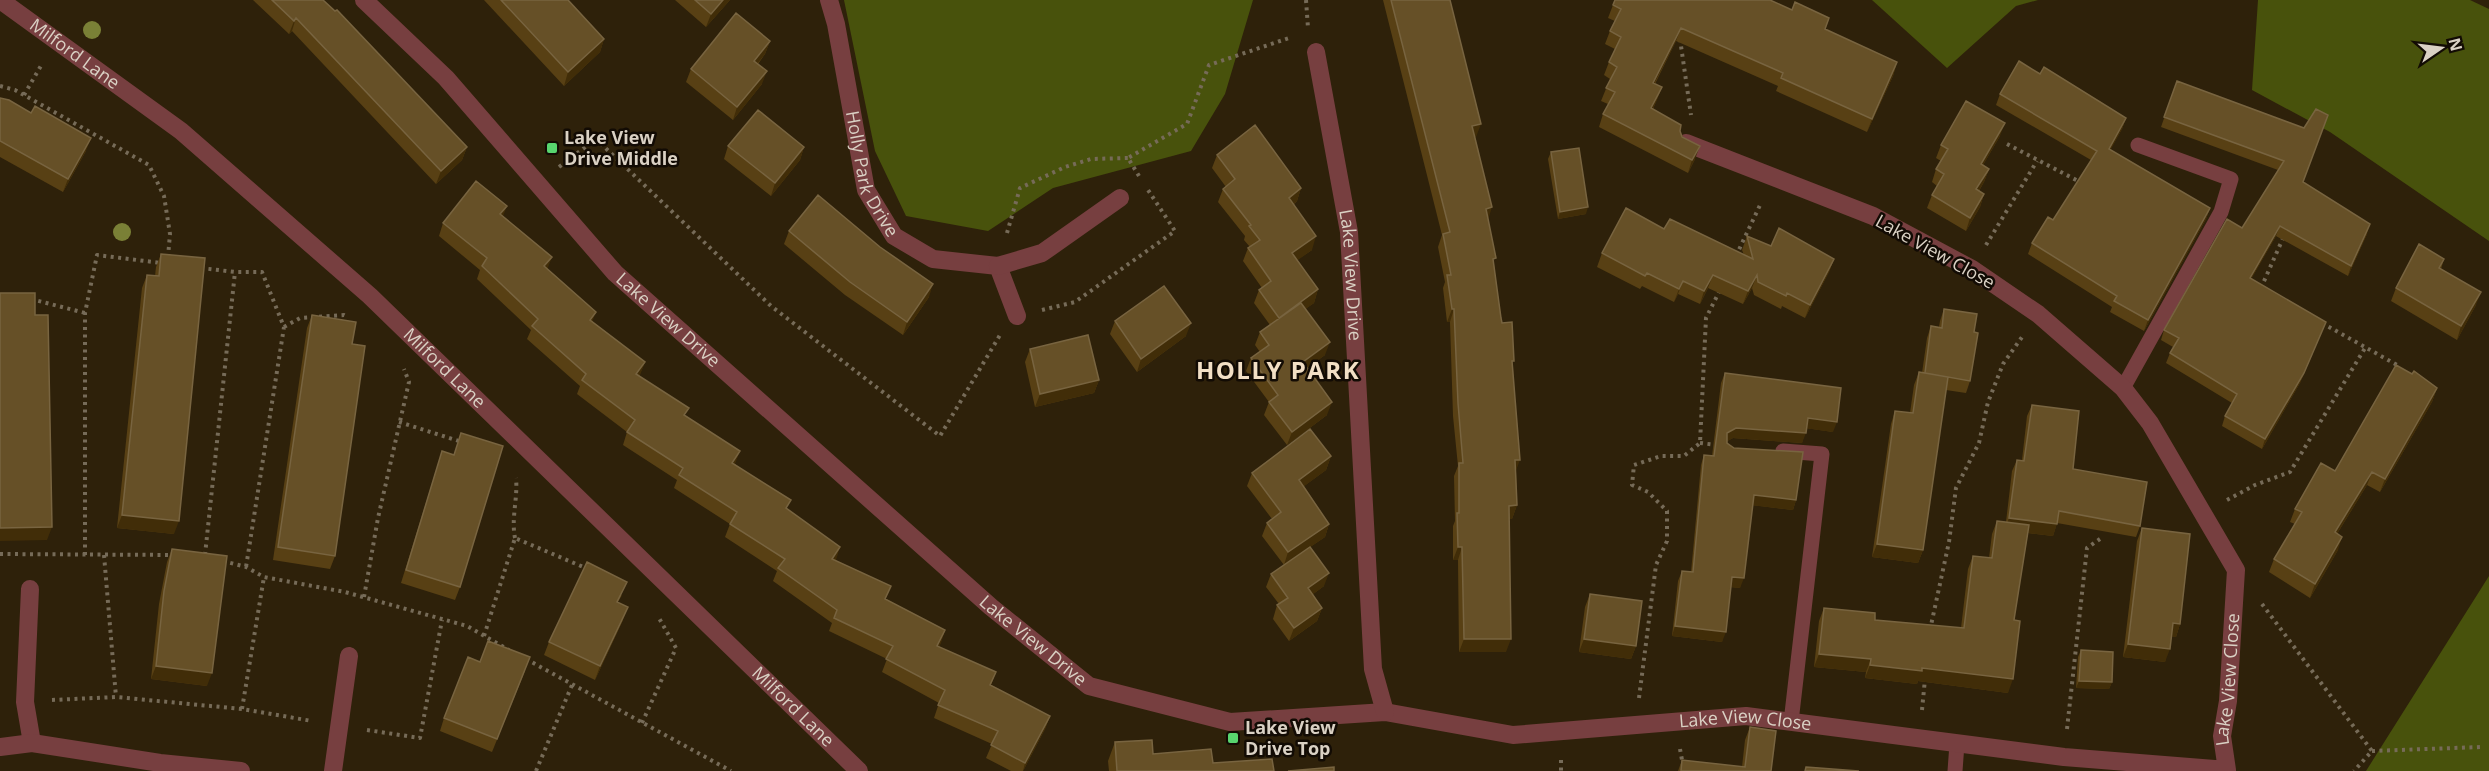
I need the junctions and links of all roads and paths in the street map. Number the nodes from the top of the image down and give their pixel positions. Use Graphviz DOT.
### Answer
graph roads {
  1 [pos="0,0"];
  2 [pos="364,0"];
  3 [pos="829,0"];
  4 [pos="1306,0"];
  5 [pos="1678,31"];
  6 [pos="1309,32"];
  7 [pos="56,40"];
  8 [pos="1316,52"];
  9 [pos="0,86"];
  10 [pos="24,95"];
  11 [pos="1686,143"];
  12 [pos="2007,144"];
  13 [pos="2138,145"];
  14 [pos="1128,158"];
  15 [pos="2037,161"];
  16 [pos="1773,177"];
  17 [pos="1141,179"];
  18 [pos="537,184"];
  19 [pos="2085,184"];
  20 [pos="1144,185"];
  21 [pos="1120,198"];
  22 [pos="2284,235"];
  23 [pos="1735,258"];
  24 [pos="998,266"];
  25 [pos="190,267"];
  26 [pos="1972,268"];
  27 [pos="235,272"];
  28 [pos="1721,288"];
  29 [pos="2269,293"];
  30 [pos="26,297"];
  31 [pos="85,313"];
  32 [pos="1017,316"];
  33 [pos="354,320"];
  34 [pos="2317,320"];
  35 [pos="284,327"];
  36 [pos="2015,346"];
  37 [pos="2365,347"];
  38 [pos="402,362"];
  39 [pos="2397,365"];
  40 [pos="2123,388"];
  41 [pos="399,422"];
  42 [pos="464,442"];
  43 [pos="1700,443"];
  44 [pos="1732,448"];
  45 [pos="510,469"];
  46 [pos="2202,513"];
  47 [pos="514,538"];
  48 [pos="2100,539"];
  49 [pos="0,554"];
  50 [pos="85,555"];
  51 [pos="104,555"];
  52 [pos="182,555"];
  53 [pos="194,555"];
  54 [pos="205,555"];
  55 [pos="246,567"];
  56 [pos="2236,570"];
  57 [pos="595,572"];
  58 [pos="264,578"];
  59 [pos="30,589"];
  60 [pos="364,597"];
  61 [pos="656,612"];
  62 [pos="442,620"];
  63 [pos="484,636"];
  64 [pos="1929,640"];
  65 [pos="513,652"];
  66 [pos="349,656"];
  67 [pos="523,658"];
  68 [pos="1926,673"];
  69 [pos="572,685"];
  70 [pos="116,697"];
  71 [pos="25,702"];
  72 [pos="242,709"];
  73 [pos="1385,712"];
  74 [pos="1791,722"];
  75 [pos="642,723"];
  76 [pos="1632,725"];
  77 [pos="339,726"];
  78 [pos="1919,739"];
  79 [pos="32,743"];
  80 [pos="1958,744"];
  81 [pos="0,747"];
  82 [pos="2481,747"];
  83 [pos="2372,752"];
  84 [pos="2064,757"];
  85 [pos="241,771"];
  86 [pos="333,771"];
  87 [pos="536,771"];
  88 [pos="731,771"];
  89 [pos="859,771"];
  90 [pos="1955,771"];
  91 [pos="2355,771"];
  1 -- 7 [label="street, Milford Lane"];
  2 -- 18 [label="street, Lake View Drive"];
  3 -- 24 [label="street, Holly Park Drive"];
  4 -- 6 [label="path"];
  5 -- 11 [label="path"];
  6 -- 8 [label="path"];
  6 -- 14 [label="path"];
  7 -- 10 [label="path"];
  7 -- 89 [label="street, Milford Lane"];
  8 -- 73 [label="street, Lake View Drive"];
  9 -- 10 [label="path"];
  10 -- 31 [label="path"];
  11 -- 16 [label="street, Lake View Close"];
  12 -- 15 [label="path"];
  13 -- 40 [label="lane"];
  14 -- 17 [label="path"];
  14 -- 24 [label="path"];
  15 -- 19 [label="path"];
  15 -- 26 [label="path"];
  16 -- 23 [label="path"];
  16 -- 26 [label="street, Lake View Close"];
  18 -- 32 [label="path"];
  18 -- 73 [label="street, Lake View Drive"];
  20 -- 32 [label="path"];
  21 -- 24 [label="street, Holly Park Drive"];
  22 -- 29 [label="path"];
  24 -- 32 [label="street"];
  25 -- 27 [label="path"];
  26 -- 40 [label="street, Lake View Close"];
  27 -- 35 [label="path"];
  27 -- 54 [label="path"];
  28 -- 43 [label="path"];
  30 -- 31 [label="path"];
  31 -- 50 [label="path"];
  33 -- 35 [label="path"];
  34 -- 37 [label="path"];
  35 -- 55 [label="path"];
  36 -- 64 [label="path"];
  37 -- 39 [label="path"];
  37 -- 46 [label="path"];
  38 -- 41 [label="path"];
  40 -- 46 [label="street, Lake View Close"];
  41 -- 42 [label="path"];
  41 -- 60 [label="path"];
  43 -- 44 [label="path"];
  43 -- 76 [label="path"];
  44 -- 74 [label="lane"];
  45 -- 47 [label="path"];
  46 -- 56 [label="street, Lake View Close"];
  47 -- 57 [label="path"];
  47 -- 63 [label="path"];
  48 -- 84 [label="path"];
  49 -- 50 [label="path"];
  50 -- 51 [label="path"];
  51 -- 52 [label="path"];
  51 -- 70 [label="path"];
  53 -- 54 [label="path"];
  54 -- 55 [label="path"];
  55 -- 58 [label="path"];
  56 -- 83 [label="path"];
  56 -- 84 [label="street, Lake View Close"];
  58 -- 60 [label="path"];
  58 -- 72 [label="path"];
  59 -- 71 [label="street"];
  60 -- 62 [label="path"];
  61 -- 75 [label="path"];
  62 -- 63 [label="path"];
  62 -- 77 [label="path"];
  63 -- 65 [label="path"];
  66 -- 77 [label="street"];
  67 -- 69 [label="path"];
  68 -- 78 [label="path"];
  69 -- 75 [label="path"];
  69 -- 87 [label="path"];
  70 -- 71 [label="path"];
  70 -- 72 [label="path"];
  71 -- 79 [label="street"];
  72 -- 77 [label="path"];
  73 -- 76 [label="street, Lake View Close"];
  74 -- 76 [label="street, Lake View Close"];
  74 -- 78 [label="street, Lake View Close"];
  75 -- 88 [label="path"];
  77 -- 86 [label="street"];
  78 -- 80 [label="street, Lake View Close"];
  79 -- 81 [label="street"];
  79 -- 85 [label="street"];
  80 -- 84 [label="street, Lake View Close"];
  80 -- 90 [label="lane"];
  82 -- 83 [label="path"];
  83 -- 91 [label="path"];
}
